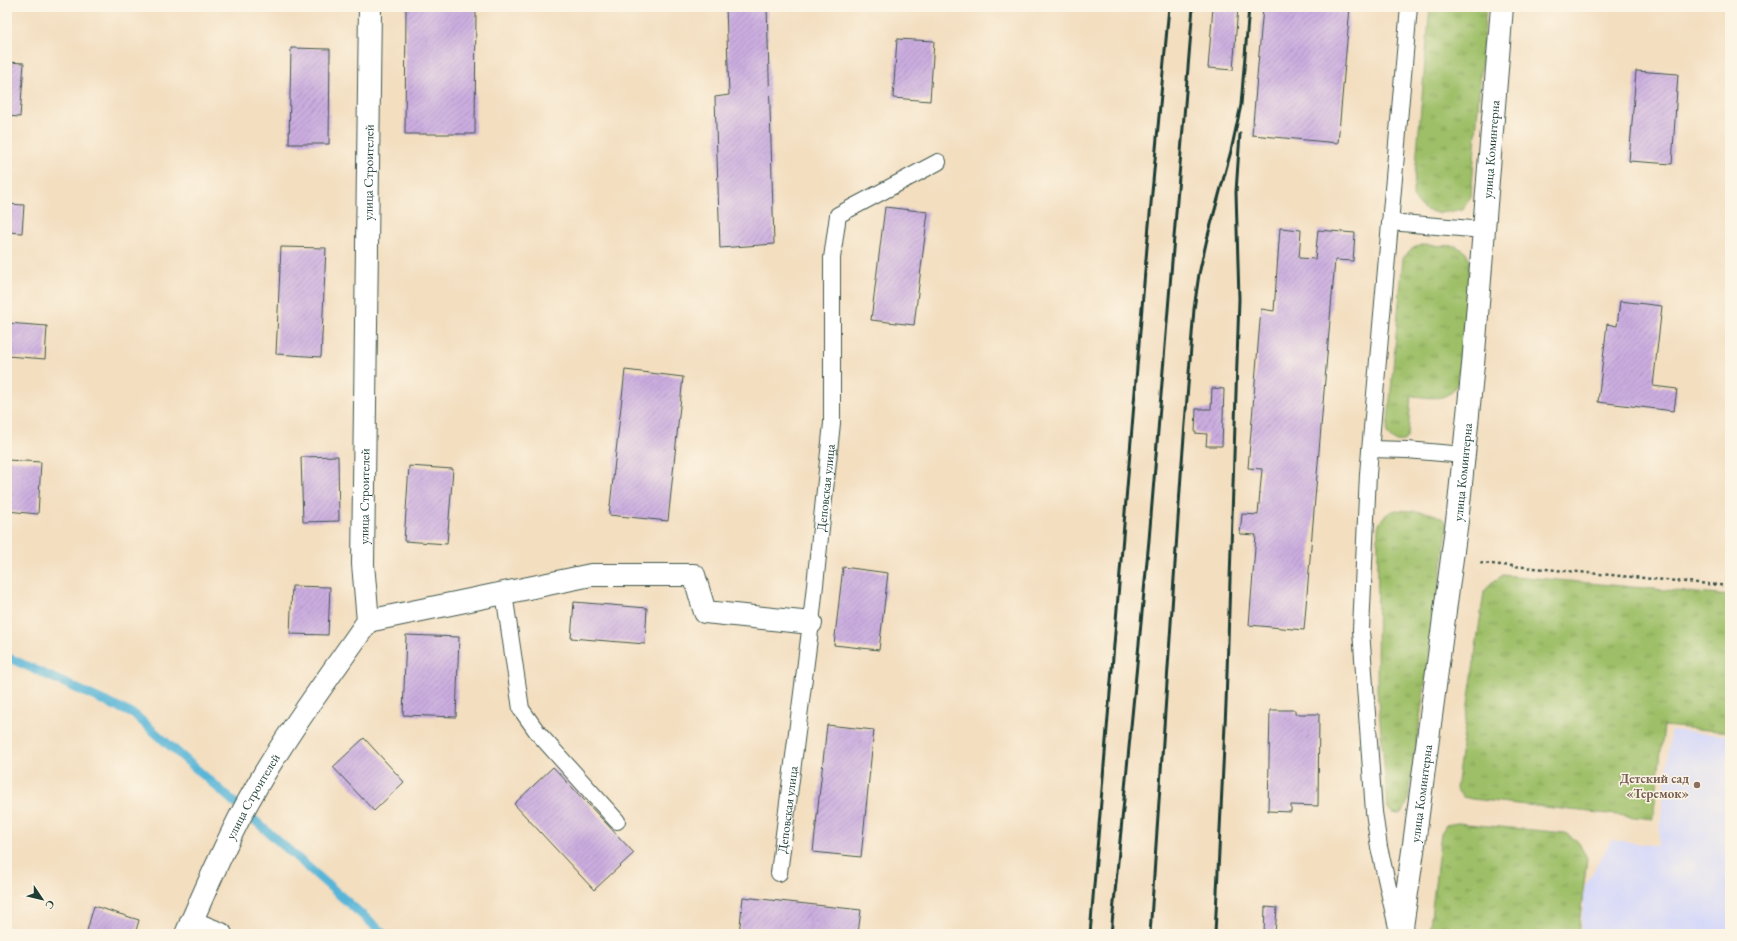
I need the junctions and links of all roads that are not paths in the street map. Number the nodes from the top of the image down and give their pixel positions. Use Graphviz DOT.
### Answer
graph roads {
  1 [pos="370,7"];
  2 [pos="1409,7"];
  3 [pos="1502,7"];
  4 [pos="938,162"];
  5 [pos="1390,222"];
  6 [pos="1484,230"];
  7 [pos="1370,449"];
  8 [pos="1464,454"];
  9 [pos="504,593"];
  10 [pos="368,621"];
  11 [pos="810,623"];
  12 [pos="617,821"];
  13 [pos="779,872"];
  14 [pos="188,928"];
  15 [pos="221,934"];
  16 [pos="1399,934"];
  1 -- 10 [label="street, улица Строителей"];
  2 -- 5 [label="lane"];
  3 -- 6 [label="street, улица Коминтерна"];
  4 -- 11 [label="lane, Деповская улица"];
  5 -- 6 [label="lane"];
  5 -- 7 [label="lane"];
  6 -- 8 [label="street, улица Коминтерна"];
  7 -- 8 [label="lane"];
  7 -- 16 [label="lane"];
  8 -- 16 [label="street, улица Коминтерна"];
  9 -- 10 [label="street"];
  9 -- 11 [label="street"];
  9 -- 12 [label="lane"];
  10 -- 14 [label="street, улица Строителей"];
  11 -- 13 [label="lane, Деповская улица"];
  14 -- 15 [label="street"];
}
